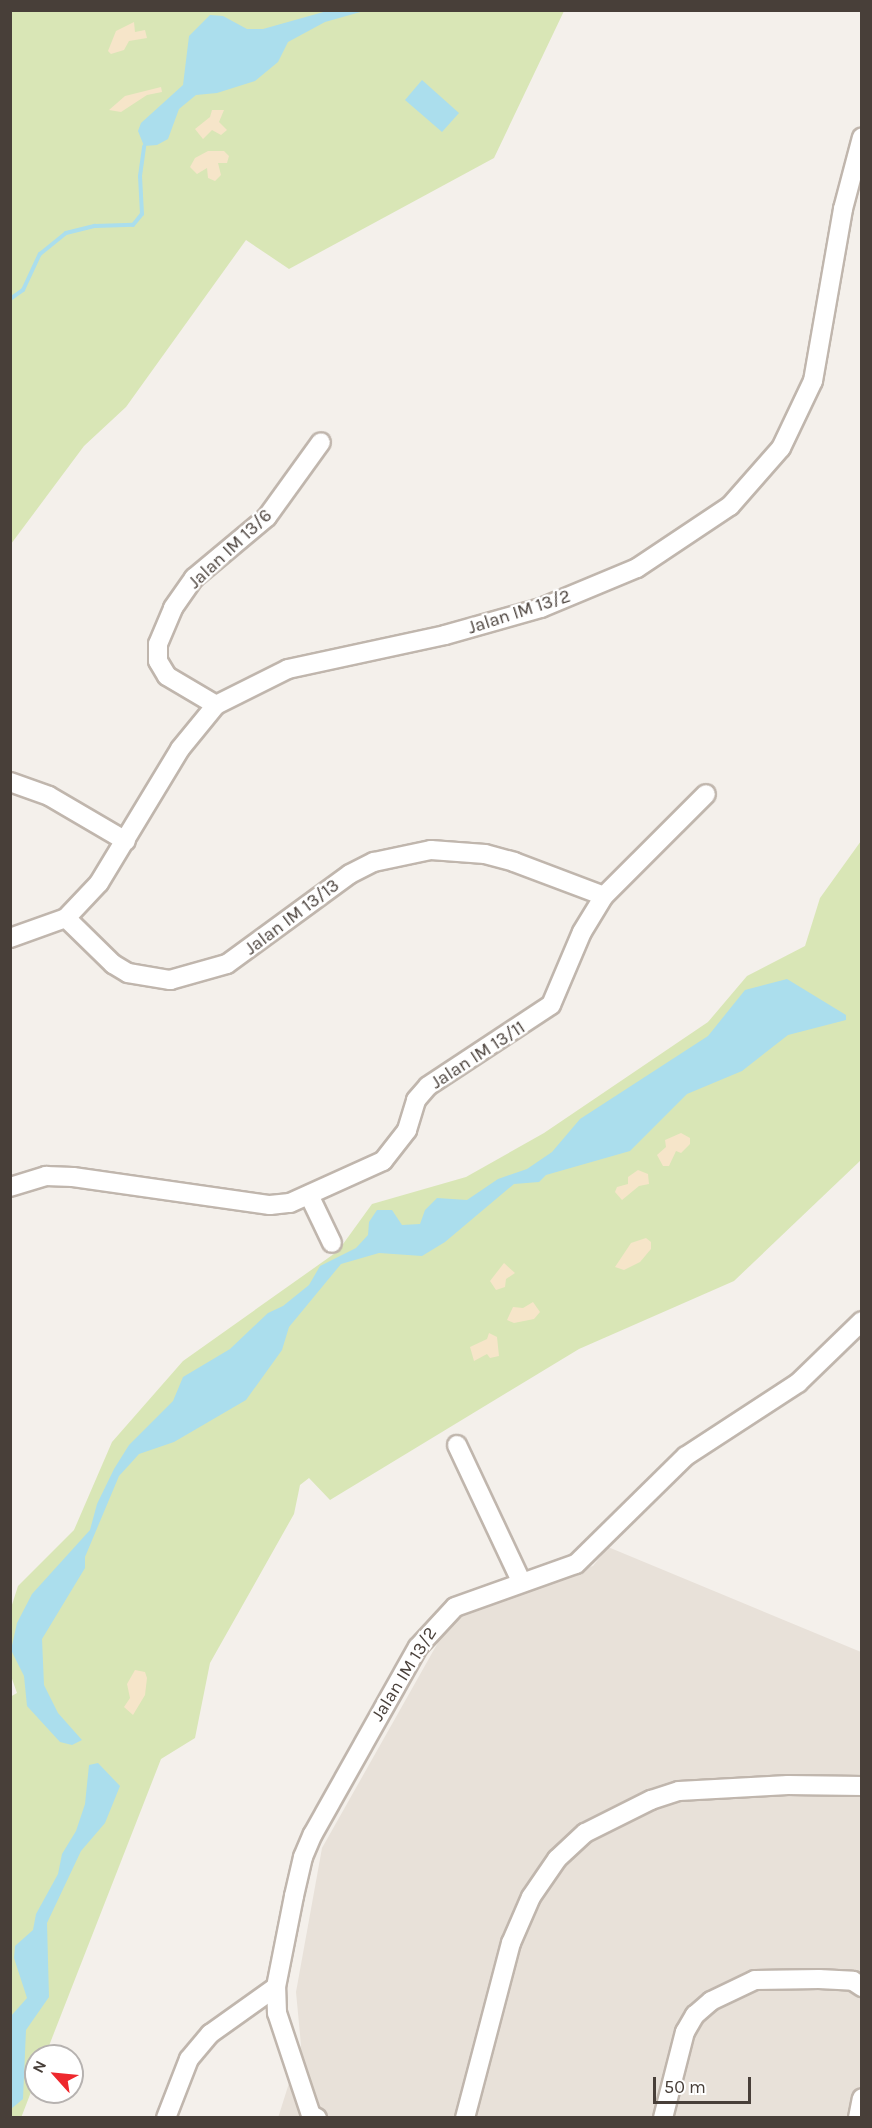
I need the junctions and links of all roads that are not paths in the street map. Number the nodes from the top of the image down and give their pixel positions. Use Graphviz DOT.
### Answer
graph roads {
  1 [pos="861,137"];
  2 [pos="321,442"];
  3 [pos="216,705"];
  4 [pos="10,782"];
  5 [pos="706,794"];
  6 [pos="126,841"];
  7 [pos="604,896"];
  8 [pos="66,918"];
  9 [pos="10,938"];
  10 [pos="10,1187"];
  11 [pos="309,1195"];
  12 [pos="332,1242"];
  13 [pos="861,1321"];
  14 [pos="457,1444"];
  15 [pos="521,1581"];
  16 [pos="861,1786"];
  17 [pos="276,1987"];
  18 [pos="861,1987"];
  19 [pos="861,2098"];
  20 [pos="313,2117"];
  21 [pos="166,2118"];
  22 [pos="465,2118"];
  23 [pos="663,2118"];
  24 [pos="858,2118"];
  1 -- 3 [label="street, Jalan IM 13/2"];
  2 -- 3 [label="street, Jalan IM 13/6"];
  3 -- 6 [label="street, Jalan IM 13/2"];
  4 -- 6 [label="street"];
  5 -- 7 [label="street, Jalan IM 13/11"];
  6 -- 8 [label="street, Jalan IM 13/2"];
  7 -- 8 [label="street, Jalan IM 13/13"];
  7 -- 11 [label="street, Jalan IM 13/11"];
  8 -- 9 [label="street, Jalan IM 13/2"];
  10 -- 11 [label="street, Jalan IM 13/11"];
  11 -- 12 [label="street"];
  13 -- 15 [label="street, Jalan IM 13/2"];
  14 -- 15 [label="street"];
  15 -- 17 [label="street, Jalan IM 13/2"];
  16 -- 22 [label="street"];
  17 -- 20 [label="street, Jalan IM 13/2"];
  17 -- 21 [label="street"];
  18 -- 23 [label="street"];
  19 -- 24 [label="street"];
}
